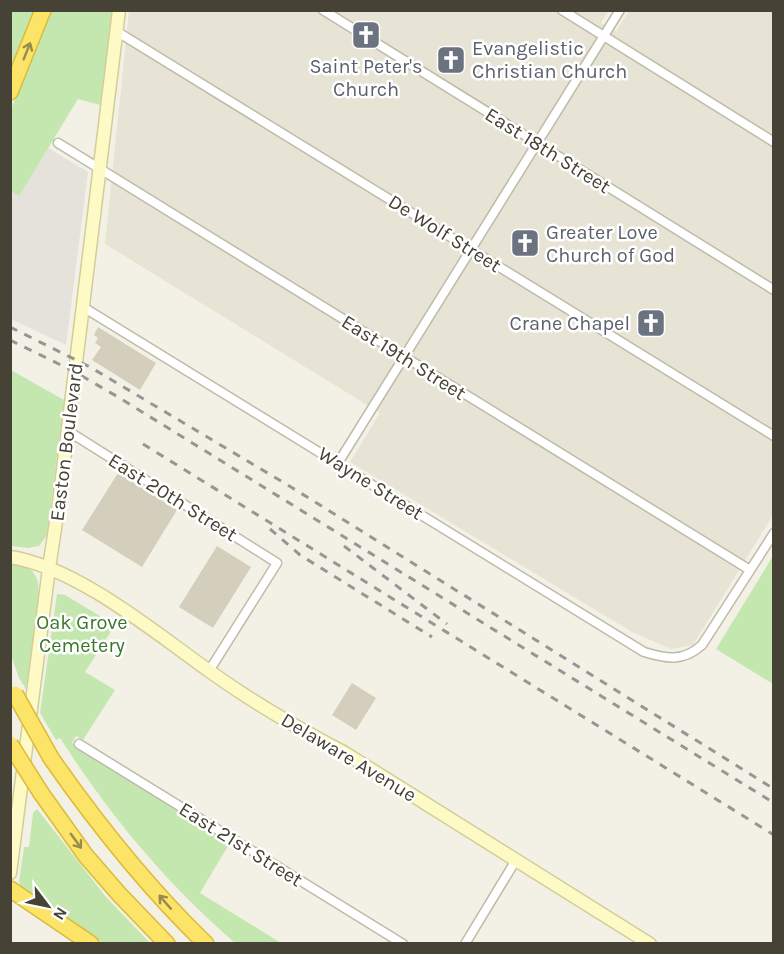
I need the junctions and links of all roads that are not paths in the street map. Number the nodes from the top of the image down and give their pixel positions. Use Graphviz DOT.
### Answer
graph roads {
  1 [pos="43,10"];
  2 [pos="118,10"];
  3 [pos="323,10"];
  4 [pos="562,10"];
  5 [pos="620,10"];
  6 [pos="116,31"];
  7 [pos="604,36"];
  8 [pos="10,92"];
  9 [pos="774,142"];
  10 [pos="58,143"];
  11 [pos="537,143"];
  12 [pos="99,168"];
  13 [pos="472,249"];
  14 [pos="774,290"];
  15 [pos="82,307"];
  16 [pos="404,357"];
  17 [pos="68,431"];
  18 [pos="774,436"];
  19 [pos="338,463"];
  20 [pos="774,533"];
  21 [pos="10,557"];
  22 [pos="49,568"];
  23 [pos="750,570"];
  24 [pos="209,671"];
  25 [pos="13,690"];
  26 [pos="10,744"];
  27 [pos="79,744"];
  28 [pos="516,860"];
  29 [pos="10,873"];
  30 [pos="10,889"];
  31 [pos="91,944"];
  32 [pos="167,944"];
  33 [pos="206,944"];
  34 [pos="403,944"];
  35 [pos="465,944"];
  36 [pos="651,944"];
  8 -- 1 [label="highway, one-way"];
  2 -- 6 [label="main road, Easton Boulevard"];
  3 -- 11 [label="street, East 18th Street"];
  4 -- 7 [label="street"];
  5 -- 7 [label="street"];
  6 -- 12 [label="main road, Easton Boulevard"];
  6 -- 13 [label="street, De Wolf Street"];
  7 -- 9 [label="street"];
  7 -- 11 [label="street"];
  10 -- 12 [label="street, East 19th Street"];
  11 -- 13 [label="street"];
  11 -- 14 [label="street, East 18th Street"];
  12 -- 15 [label="main road, Easton Boulevard"];
  12 -- 16 [label="street, East 19th Street"];
  13 -- 16 [label="street"];
  13 -- 18 [label="street, De Wolf Street"];
  15 -- 17 [label="main road, Easton Boulevard"];
  15 -- 19 [label="street, Wayne Street"];
  16 -- 19 [label="street"];
  16 -- 23 [label="street, East 19th Street"];
  17 -- 22 [label="main road, Easton Boulevard"];
  17 -- 24 [label="street, East 20th Street"];
  19 -- 23 [label="street, Wayne Street"];
  20 -- 23 [label="street"];
  21 -- 22 [label="main road"];
  22 -- 24 [label="main road, Delaware Avenue"];
  22 -- 29 [label="main road, Easton Boulevard"];
  24 -- 28 [label="main road, Delaware Avenue"];
  33 -- 25 [label="highway, one-way, bridge"];
  26 -- 32 [label="highway, one-way, bridge"];
  27 -- 34 [label="street, East 21st Street"];
  28 -- 35 [label="street"];
  28 -- 36 [label="main road, Delaware Avenue"];
  30 -- 31 [label="highway"];
}
